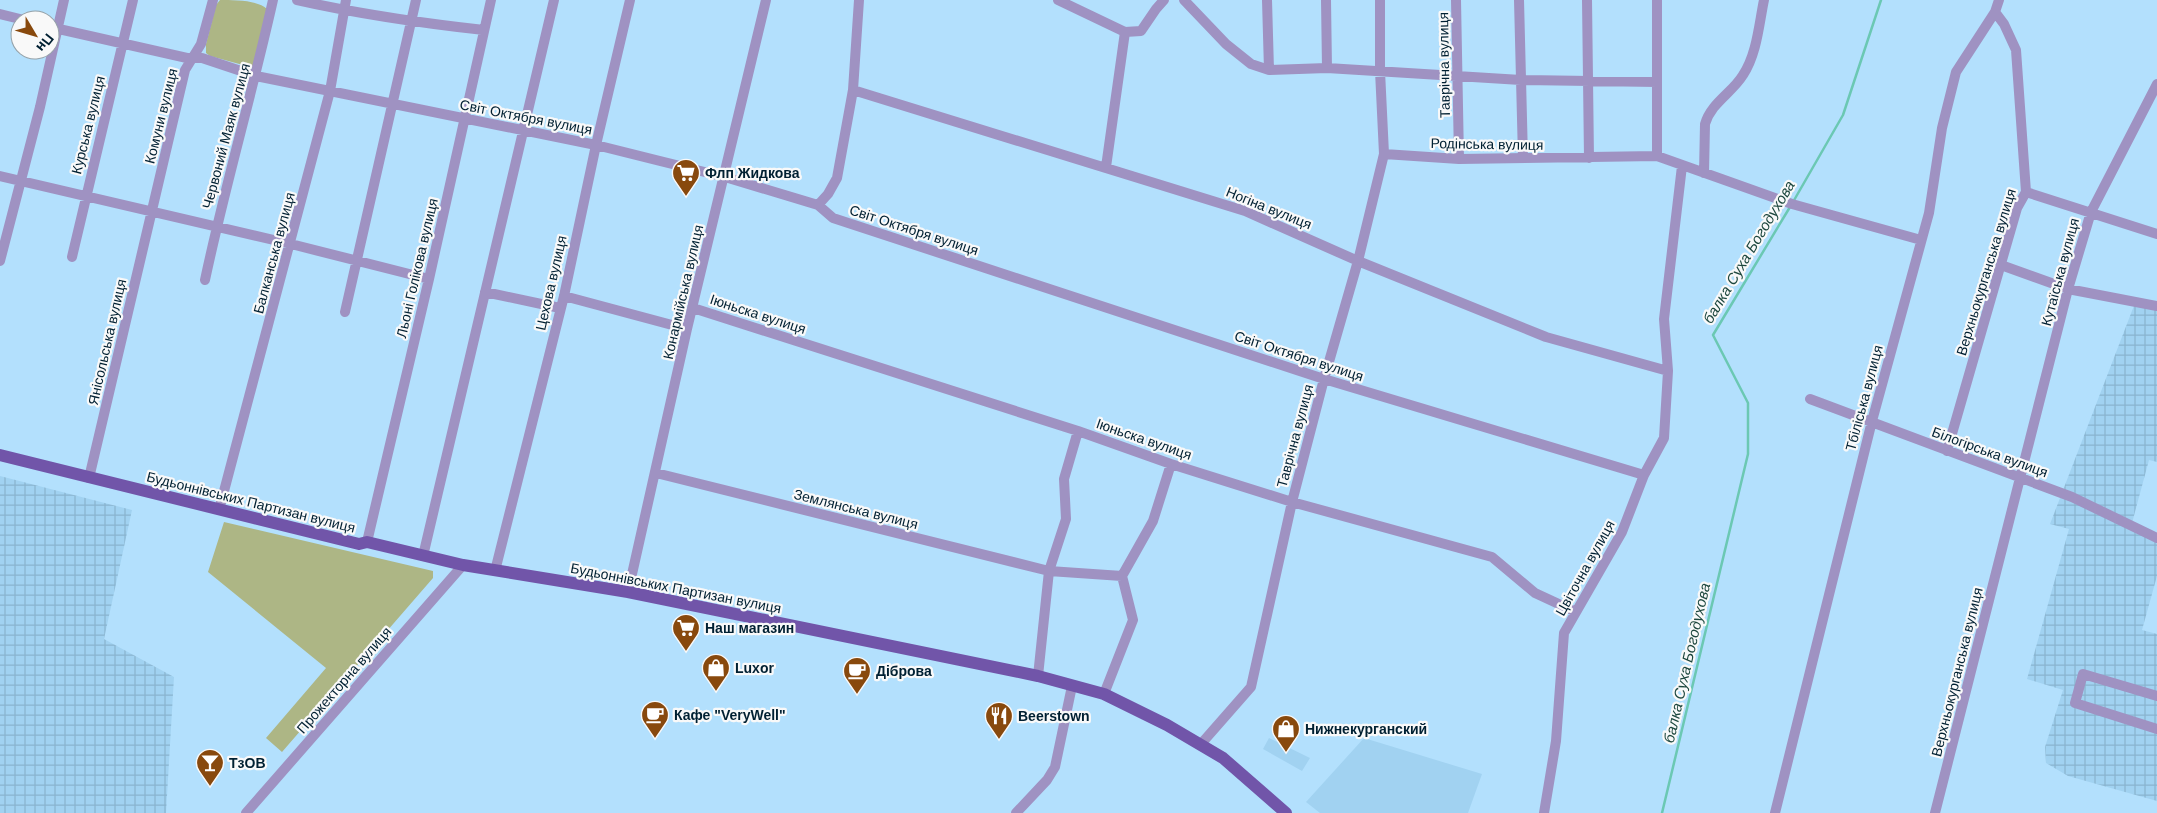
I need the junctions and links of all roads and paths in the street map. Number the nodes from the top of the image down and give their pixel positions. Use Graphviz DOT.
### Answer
graph roads {
  1 [pos="133,0"];
  2 [pos="213,0"];
  3 [pos="273,0"];
  4 [pos="296,0"];
  5 [pos="346,0"];
  6 [pos="416,0"];
  7 [pos="491,0"];
  8 [pos="554,0"];
  9 [pos="630,0"];
  10 [pos="766,0"];
  11 [pos="859,0"];
  12 [pos="1058,0"];
  13 [pos="1164,0"];
  14 [pos="1184,0"];
  15 [pos="1267,0"];
  16 [pos="1326,0"];
  17 [pos="1380,0"];
  18 [pos="1456,0"];
  19 [pos="1520,0"];
  20 [pos="1587,0"];
  21 [pos="1657,0"];
  22 [pos="1764,0"];
  23 [pos="1999,0"];
  24 [pos="344,11"];
  25 [pos="1995,12"];
  26 [pos="412,22"];
  27 [pos="60,29"];
  28 [pos="484,30"];
  29 [pos="1125,32"];
  30 [pos="123,44"];
  31 [pos="192,59"];
  32 [pos="47,60"];
  33 [pos="1327,68"];
  34 [pos="1269,70"];
  35 [pos="1380,71"];
  36 [pos="256,76"];
  37 [pos="1458,76"];
  38 [pos="1521,80"];
  39 [pos="1588,80"];
  40 [pos="1657,82"];
  41 [pos="2157,84"];
  42 [pos="853,90"];
  43 [pos="330,91"];
  44 [pos="393,104"];
  45 [pos="466,120"];
  46 [pos="523,130"];
  47 [pos="596,145"];
  48 [pos="1384,154"];
  49 [pos="1657,156"];
  50 [pos="1523,158"];
  51 [pos="1589,158"];
  52 [pos="1459,159"];
  53 [pos="1682,166"];
  54 [pos="1106,167"];
  55 [pos="1704,173"];
  56 [pos="0,176"];
  57 [pos="725,177"];
  58 [pos="20,182"];
  59 [pos="2026,192"];
  60 [pos="86,196"];
  61 [pos="818,205"];
  62 [pos="2091,212"];
  63 [pos="151,213"];
  64 [pos="216,228"];
  65 [pos="2157,234"];
  66 [pos="1921,240"];
  67 [pos="290,244"];
  68 [pos="72,257"];
  69 [pos="0,261"];
  70 [pos="356,261"];
  71 [pos="1358,262"];
  72 [pos="2001,265"];
  73 [pos="429,279"];
  74 [pos="205,280"];
  75 [pos="2068,289"];
  76 [pos="485,292"];
  77 [pos="564,296"];
  78 [pos="2157,306"];
  79 [pos="560,308"];
  80 [pos="693,308"];
  81 [pos="345,312"];
  82 [pos="687,328"];
  83 [pos="1668,372"];
  84 [pos="1324,379"];
  85 [pos="1810,399"];
  86 [pos="1872,421"];
  87 [pos="1078,431"];
  88 [pos="1947,451"];
  89 [pos="0,455"];
  90 [pos="1171,464"];
  91 [pos="656,473"];
  92 [pos="1644,475"];
  93 [pos="89,478"];
  94 [pos="2021,479"];
  95 [pos="1292,502"];
  96 [pos="219,510"];
  97 [pos="2157,538"];
  98 [pos="367,542"];
  99 [pos="423,556"];
  100 [pos="463,565"];
  101 [pos="1049,571"];
  102 [pos="495,572"];
  103 [pos="1122,576"];
  104 [pos="628,592"];
  105 [pos="1576,612"];
  106 [pos="1038,676"];
  107 [pos="1072,686"];
  108 [pos="1104,694"];
  109 [pos="2157,696"];
  110 [pos="2157,729"];
  111 [pos="1201,744"];
  112 [pos="246,813"];
  113 [pos="1016,813"];
  114 [pos="1286,813"];
  115 [pos="1544,813"];
  116 [pos="1776,813"];
  117 [pos="1935,813"];
  1 -- 30 [label="street, Курська вулиця"];
  2 -- 31 [label="street, Комуни вулиця"];
  3 -- 36 [label="street, Червоний Маяк вулиця"];
  4 -- 24 [label="street"];
  5 -- 24 [label="street, Балканська вулиця"];
  6 -- 26 [label="street"];
  7 -- 28 [label="street, Льоні Голікова вулиця"];
  8 -- 46 [label="street"];
  9 -- 47 [label="street, Цехова вулиця"];
  10 -- 57 [label="street, Конармійська вулиця"];
  11 -- 42 [label="street"];
  12 -- 29 [label="street"];
  13 -- 29 [label="street"];
  14 -- 34 [label="street"];
  15 -- 34 [label="street"];
  16 -- 33 [label="street"];
  17 -- 35 [label="street, Таврічна вулиця"];
  18 -- 37 [label="street, Таврічна вулиця"];
  19 -- 38 [label="street"];
  20 -- 39 [label="street"];
  21 -- 40 [label="street"];
  22 -- 55 [label="street"];
  23 -- 25 [label="street, Тбіліська вулиця"];
  24 -- 26 [label="street"];
  24 -- 43 [label="street, Балканська вулиця"];
  25 -- 59 [label="street, Верхньокурганська вулиця"];
  25 -- 66 [label="street, Тбіліська вулиця"];
  26 -- 28 [label="street"];
  26 -- 44 [label="street"];
  27 -- 30 [label="street, Світ Октября вулиця"];
  28 -- 45 [label="street, Льоні Голікова вулиця"];
  29 -- 54 [label="street"];
  30 -- 31 [label="street, Світ Октября вулиця"];
  30 -- 60 [label="street, Курська вулиця"];
  31 -- 36 [label="street, Світ Октября вулиця"];
  31 -- 63 [label="street, Комуни вулиця"];
  32 -- 58 [label="street"];
  33 -- 34 [label="street"];
  33 -- 35 [label="street"];
  35 -- 37 [label="street"];
  35 -- 48 [label="street, Таврічна вулиця"];
  36 -- 43 [label="street, Світ Октября вулиця"];
  36 -- 64 [label="street, Червоний Маяк вулиця"];
  37 -- 38 [label="street"];
  37 -- 52 [label="street, Таврічна вулиця"];
  38 -- 39 [label="street"];
  38 -- 50 [label="street"];
  39 -- 40 [label="street"];
  39 -- 51 [label="street"];
  40 -- 49 [label="street"];
  41 -- 62 [label="street, Кутаїська вулиця"];
  42 -- 54 [label="street, Ногіна вулиця"];
  42 -- 61 [label="street"];
  43 -- 44 [label="street, Світ Октября вулиця"];
  43 -- 67 [label="street, Балканська вулиця"];
  44 -- 45 [label="street, Світ Октября вулиця"];
  44 -- 70 [label="street"];
  45 -- 46 [label="street, Світ Октября вулиця"];
  45 -- 73 [label="street, Льоні Голікова вулиця"];
  46 -- 47 [label="street, Світ Октября вулиця"];
  46 -- 76 [label="street"];
  47 -- 57 [label="street, Світ Октября вулиця"];
  47 -- 77 [label="street, Цехова вулиця"];
  48 -- 52 [label="street, Родінська вулиця"];
  48 -- 71 [label="street, Таврічна вулиця"];
  49 -- 51 [label="street, Родінська вулиця"];
  49 -- 53 [label="street, Родінська вулиця"];
  50 -- 51 [label="street, Родінська вулиця"];
  50 -- 52 [label="street, Родінська вулиця"];
  53 -- 55 [label="street, Родінська вулиця"];
  53 -- 83 [label="street, Цвiточна вулиця"];
  54 -- 71 [label="street, Ногіна вулиця"];
  55 -- 66 [label="street, Родінська вулиця"];
  56 -- 58 [label="street"];
  57 -- 61 [label="street, Світ Октября вулиця"];
  57 -- 80 [label="street, Конармійська вулиця"];
  58 -- 60 [label="street"];
  58 -- 69 [label="street"];
  59 -- 62 [label="street"];
  59 -- 72 [label="street, Верхньокурганська вулиця"];
  60 -- 63 [label="street"];
  60 -- 68 [label="street, Курська вулиця"];
  61 -- 84 [label="street, Світ Октября вулиця"];
  62 -- 65 [label="street"];
  62 -- 75 [label="street, Кутаїська вулиця"];
  63 -- 64 [label="street"];
  63 -- 93 [label="street, Янісольська вулиця"];
  64 -- 67 [label="street"];
  64 -- 74 [label="street, Червоний Маяк вулиця"];
  66 -- 86 [label="street, Тбіліська вулиця"];
  67 -- 70 [label="street"];
  67 -- 96 [label="street, Балканська вулиця"];
  70 -- 73 [label="street"];
  70 -- 81 [label="street"];
  71 -- 83 [label="street, Ногіна вулиця"];
  71 -- 84 [label="street, Таврічна вулиця"];
  72 -- 75 [label="street"];
  72 -- 88 [label="street, Верхньокурганська вулиця"];
  73 -- 98 [label="street, Льоні Голікова вулиця"];
  75 -- 78 [label="street"];
  75 -- 94 [label="street, Кутаїська вулиця"];
  76 -- 79 [label="street"];
  76 -- 99 [label="street"];
  77 -- 79 [label="street, Цехова вулиця"];
  77 -- 82 [label="street"];
  79 -- 102 [label="street, Цехова вулиця"];
  80 -- 82 [label="street, Конармійська вулиця"];
  80 -- 87 [label="street, Iюньска вулиця"];
  82 -- 91 [label="street, Конармійська вулиця"];
  83 -- 92 [label="street, Цвiточна вулиця"];
  84 -- 92 [label="street, Світ Октября вулиця"];
  84 -- 95 [label="street, Таврічна вулиця"];
  85 -- 86 [label="street, Білогірська вулиця"];
  86 -- 88 [label="street, Білогірська вулиця"];
  86 -- 116 [label="street, Тбіліська вулиця"];
  87 -- 90 [label="street, Iюньска вулиця"];
  87 -- 101 [label="street"];
  88 -- 94 [label="street, Білогірська вулиця"];
  89 -- 93 [label="main road, Будьоннівських Партизан вулиця"];
  90 -- 95 [label="street, Iюньска вулиця"];
  90 -- 103 [label="street"];
  91 -- 101 [label="street, Землянська вулиця"];
  91 -- 104 [label="street, Конармійська вулиця"];
  92 -- 105 [label="street, Цвiточна вулиця"];
  93 -- 96 [label="main road, Будьоннівських Партизан вулиця"];
  94 -- 97 [label="street, Білогірська вулиця"];
  94 -- 117 [label="street, Верхньокурганська вулиця"];
  95 -- 105 [label="street, Iюньска вулиця"];
  95 -- 111 [label="street, Таврічна вулиця"];
  96 -- 98 [label="main road, Будьоннівських Партизан вулиця"];
  98 -- 99 [label="main road, Будьоннівських Партизан вулиця"];
  99 -- 100 [label="main road, Будьоннівських Партизан вулиця"];
  100 -- 102 [label="main road, Будьоннівських Партизан вулиця"];
  100 -- 112 [label="street, Прожекторна вулиця"];
  101 -- 103 [label="street, Землянська вулиця"];
  101 -- 106 [label="street"];
  102 -- 104 [label="main road, Будьоннівських Партизан вулиця"];
  103 -- 108 [label="street"];
  104 -- 106 [label="main road, Будьоннівських Партизан вулиця"];
  105 -- 115 [label="street, Цвiточна вулиця"];
  106 -- 107 [label="main road, Будьоннівських Партизан вулиця"];
  107 -- 108 [label="main road, Будьоннівських Партизан вулиця"];
  107 -- 113 [label="street"];
  108 -- 111 [label="main road, Будьоннівських Партизан вулиця"];
  109 -- 110 [label="street"];
  111 -- 114 [label="main road, Будьоннівських Партизан вулиця"];
}
